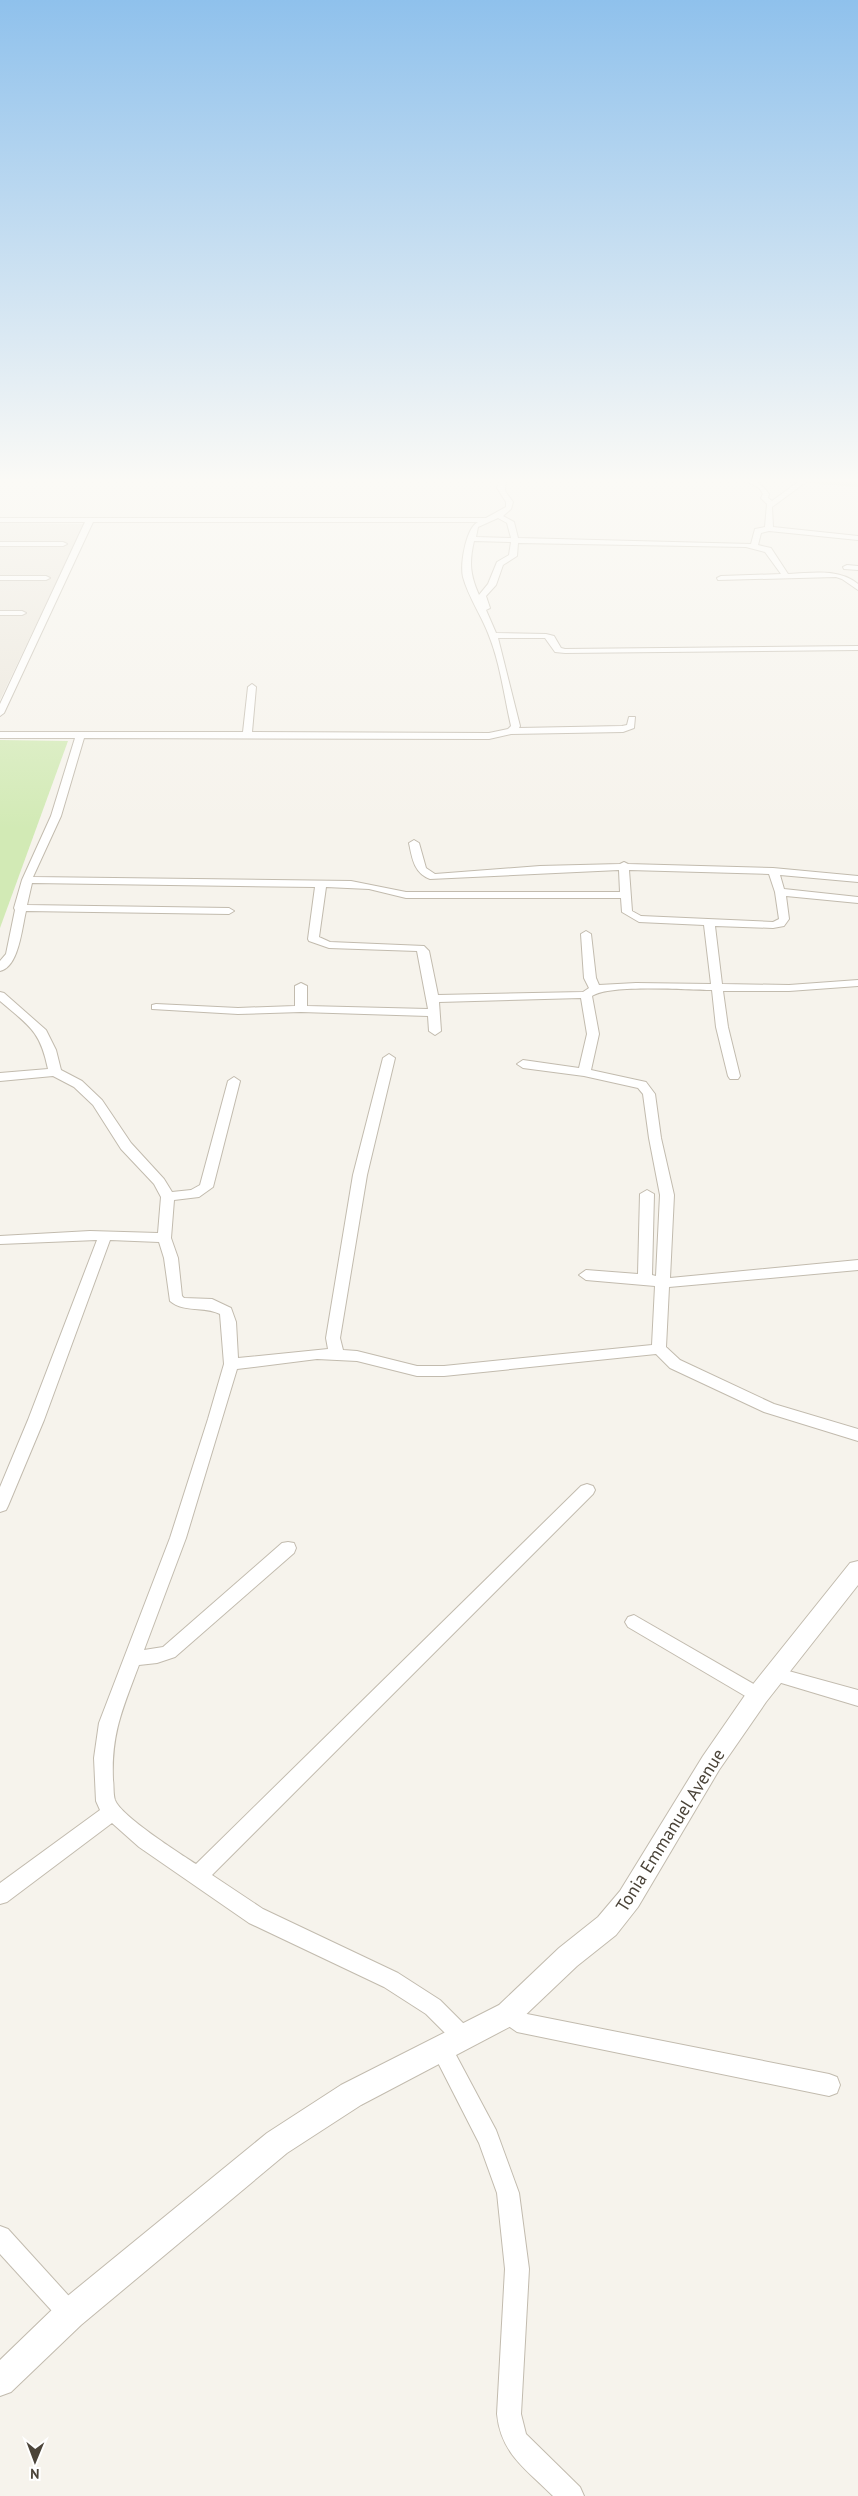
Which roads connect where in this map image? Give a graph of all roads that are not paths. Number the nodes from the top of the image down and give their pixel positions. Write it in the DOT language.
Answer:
graph roads {
  1 [pos="55,595"];
  2 [pos="475,595"];
  3 [pos="482,595"];
  4 [pos="0,613"];
  5 [pos="22,613"];
  6 [pos="485,616"];
  7 [pos="493,635"];
  8 [pos="858,648"];
  9 [pos="252,687"];
  10 [pos="0,713"];
  11 [pos="632,719"];
  12 [pos="511,731"];
  13 [pos="0,735"];
  14 [pos="247,735"];
  15 [pos="80,736"];
  16 [pos="414,843"];
  17 [pos="624,865"];
  18 [pos="773,871"];
  19 [pos="858,879"];
  20 [pos="28,880"];
  21 [pos="321,884"];
  22 [pos="780,892"];
  23 [pos="626,895"];
  24 [pos="858,900"];
  25 [pos="19,908"];
  26 [pos="229,911"];
  27 [pos="709,922"];
  28 [pos="586,934"];
  29 [pos="0,968"];
  30 [pos="858,983"];
  31 [pos="301,986"];
  32 [pos="717,987"];
  33 [pos="591,992"];
  34 [pos="0,995"];
  35 [pos="433,999"];
  36 [pos="156,1008"];
  37 [pos="301,1009"];
  38 [pos="433,1013"];
  39 [pos="436,1031"];
  40 [pos="388,1058"];
  41 [pos="523,1064"];
  42 [pos="55,1072"];
  43 [pos="584,1072"];
  44 [pos="734,1076"];
  45 [pos="0,1077"];
  46 [pos="234,1081"];
  47 [pos="647,1194"];
  48 [pos="168,1198"];
  49 [pos="105,1236"];
  50 [pos="164,1238"];
  51 [pos="0,1240"];
  52 [pos="858,1265"];
  53 [pos="586,1275"];
  54 [pos="645,1279"];
  55 [pos="663,1283"];
  56 [pos="659,1348"];
  57 [pos="339,1355"];
  58 [pos="231,1364"];
  59 [pos="858,1435"];
  60 [pos="587,1490"];
  61 [pos="0,1506"];
  62 [pos="288,1548"];
  63 [pos="858,1569"];
  64 [pos="634,1622"];
  65 [pos="134,1658"];
  66 [pos="774,1674"];
  67 [pos="758,1695"];
  68 [pos="858,1698"];
  69 [pos="112,1812"];
  70 [pos="197,1876"];
  71 [pos="0,1895"];
  72 [pos="508,2014"];
  73 [pos="452,2041"];
  74 [pos="829,2085"];
  75 [pos="0,2237"];
  76 [pos="70,2314"];
  77 [pos="0,2381"];
  78 [pos="570,2496"];
  1 -- 10 [label="street"];
  2 -- 6 [label="street"];
  3 -- 6 [label="street"];
  4 -- 5 [label="street"];
  6 -- 7 [label="street"];
  7 -- 8 [label="street"];
  7 -- 12 [label="street"];
  9 -- 14 [label="street"];
  11 -- 12 [label="street"];
  12 -- 14 [label="street"];
  13 -- 15 [label="street"];
  14 -- 15 [label="street"];
  15 -- 20 [label="street"];
  16 -- 17 [label="street"];
  17 -- 18 [label="street"];
  17 -- 23 [label="street"];
  18 -- 19 [label="street"];
  18 -- 22 [label="street"];
  20 -- 21 [label="street"];
  20 -- 25 [label="street"];
  21 -- 23 [label="street"];
  21 -- 35 [label="street"];
  22 -- 24 [label="street"];
  22 -- 27 [label="street"];
  23 -- 27 [label="street"];
  25 -- 26 [label="street"];
  25 -- 29 [label="street"];
  27 -- 32 [label="street"];
  28 -- 33 [label="street"];
  30 -- 32 [label="street"];
  31 -- 37 [label="street"];
  32 -- 33 [label="street"];
  32 -- 44 [label="street"];
  33 -- 35 [label="street"];
  33 -- 43 [label="street"];
  34 -- 42 [label="street"];
  35 -- 38 [label="street"];
  36 -- 37 [label="street"];
  37 -- 38 [label="street"];
  38 -- 39 [label="street"];
  40 -- 57 [label="street"];
  41 -- 43 [label="street"];
  42 -- 45 [label="street"];
  42 -- 48 [label="street"];
  43 -- 55 [label="street"];
  46 -- 48 [label="street"];
  47 -- 54 [label="street"];
  48 -- 50 [label="street"];
  49 -- 50 [label="street"];
  49 -- 51 [label="street"];
  49 -- 61 [label="street"];
  50 -- 58 [label="street"];
  52 -- 55 [label="street"];
  53 -- 54 [label="street"];
  54 -- 55 [label="street"];
  55 -- 56 [label="street"];
  56 -- 57 [label="street"];
  56 -- 59 [label="street"];
  57 -- 58 [label="street"];
  58 -- 65 [label="street"];
  60 -- 70 [label="street"];
  62 -- 65 [label="street"];
  63 -- 66 [label="street, Tonia Emmanuel Avenue"];
  64 -- 67 [label="street"];
  65 -- 69 [label="street"];
  66 -- 67 [label="street, Tonia Emmanuel Avenue"];
  66 -- 68 [label="street"];
  67 -- 72 [label="street, Tonia Emmanuel Avenue"];
  69 -- 70 [label="street"];
  69 -- 71 [label="street"];
  70 -- 73 [label="street"];
  72 -- 73 [label="street, Tonia Emmanuel Avenue"];
  72 -- 74 [label="street"];
  73 -- 76 [label="street, Tonia Emmanuel Avenue"];
  73 -- 78 [label="street"];
  75 -- 76 [label="street"];
  76 -- 77 [label="street, Tonia Emmanuel Avenue"];
}
